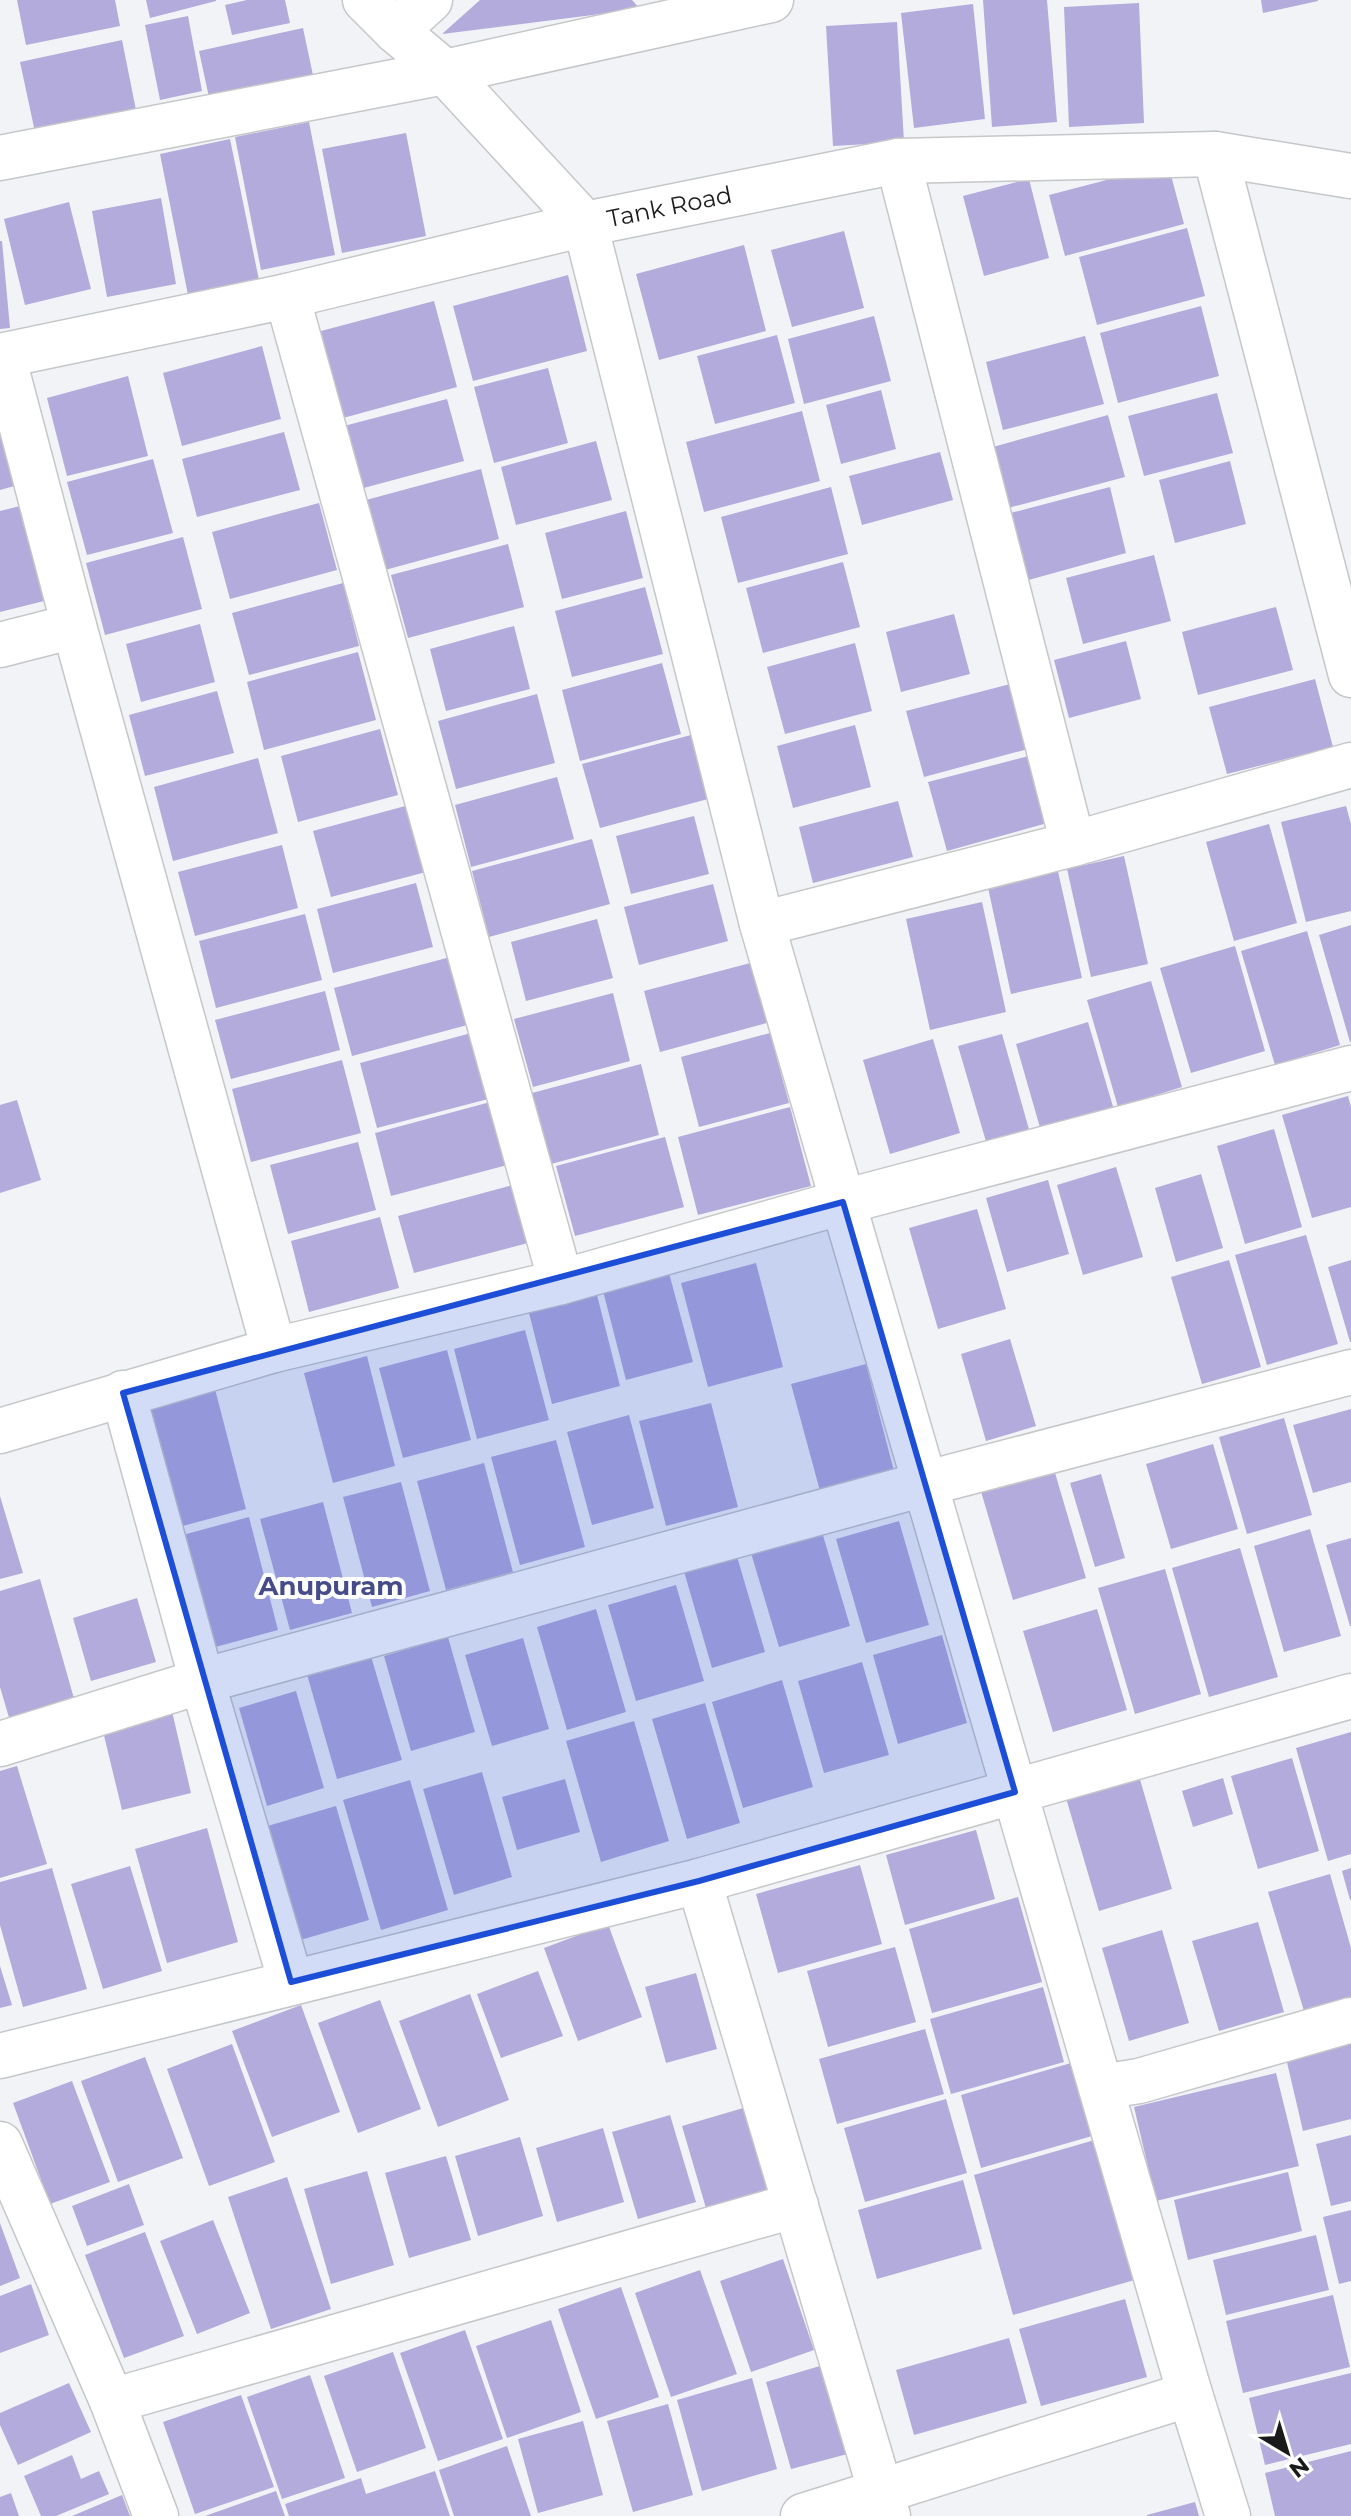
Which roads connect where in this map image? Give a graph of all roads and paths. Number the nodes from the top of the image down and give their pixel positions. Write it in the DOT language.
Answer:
graph roads {
  1 [pos="365,0"];
  2 [pos="430,0"];
  3 [pos="771,0"];
  4 [pos="396,31"];
  5 [pos="445,72"];
  6 [pos="2,145"];
  7 [pos="1215,154"];
  8 [pos="898,161"];
  9 [pos="1351,176"];
  10 [pos="585,224"];
  11 [pos="287,296"];
  12 [pos="1,356"];
  13 [pos="74,626"];
  14 [pos="0,645"];
  15 [pos="1351,675"];
  16 [pos="1351,765"];
  17 [pos="1073,844"];
  18 [pos="762,924"];
  19 [pos="1351,1068"];
  20 [pos="843,1202"];
  21 [pos="561,1282"];
  22 [pos="274,1350"];
  23 [pos="1351,1372"];
  24 [pos="123,1393"];
  25 [pos="0,1431"];
  26 [pos="924,1484"];
  27 [pos="202,1681"];
  28 [pos="1351,1696"];
  29 [pos="0,1744"];
  30 [pos="1015,1792"];
  31 [pos="699,1881"];
  32 [pos="291,1982"];
  33 [pos="1351,2020"];
  34 [pos="0,2056"];
  35 [pos="1101,2087"];
  36 [pos="0,2144"];
  37 [pos="796,2205"];
  38 [pos="1190,2394"];
  39 [pos="112,2401"];
  40 [pos="885,2504"];
  41 [pos="156,2516"];
  42 [pos="803,2516"];
  43 [pos="1228,2516"];
  1 -- 4 [label="street"];
  2 -- 4 [label="street"];
  3 -- 5 [label="street"];
  4 -- 5 [label="street"];
  5 -- 6 [label="street"];
  5 -- 10 [label="street"];
  7 -- 8 [label="street, Tank Road"];
  7 -- 9 [label="street, Tank Road"];
  7 -- 15 [label="street"];
  8 -- 10 [label="street, Tank Road"];
  8 -- 17 [label="street"];
  10 -- 11 [label="street, Tank Road"];
  10 -- 18 [label="street"];
  11 -- 12 [label="street, Tank Road"];
  11 -- 21 [label="street"];
  12 -- 13 [label="street"];
  13 -- 14 [label="street"];
  13 -- 22 [label="street"];
  16 -- 17 [label="street"];
  17 -- 18 [label="street"];
  18 -- 20 [label="street"];
  19 -- 20 [label="street"];
  20 -- 21 [label="street"];
  20 -- 26 [label="street"];
  21 -- 22 [label="street"];
  22 -- 24 [label="street"];
  23 -- 26 [label="street"];
  24 -- 25 [label="street"];
  24 -- 27 [label="street"];
  26 -- 27 [label="street"];
  26 -- 30 [label="street"];
  27 -- 29 [label="street"];
  27 -- 32 [label="street"];
  28 -- 30 [label="street"];
  30 -- 31 [label="street"];
  30 -- 35 [label="street"];
  31 -- 32 [label="street"];
  31 -- 37 [label="street"];
  32 -- 34 [label="street"];
  33 -- 35 [label="street"];
  35 -- 38 [label="street"];
  36 -- 39 [label="street"];
  37 -- 39 [label="street"];
  37 -- 40 [label="street"];
  38 -- 40 [label="street"];
  38 -- 43 [label="street"];
  39 -- 41 [label="street"];
  40 -- 42 [label="street"];
}
